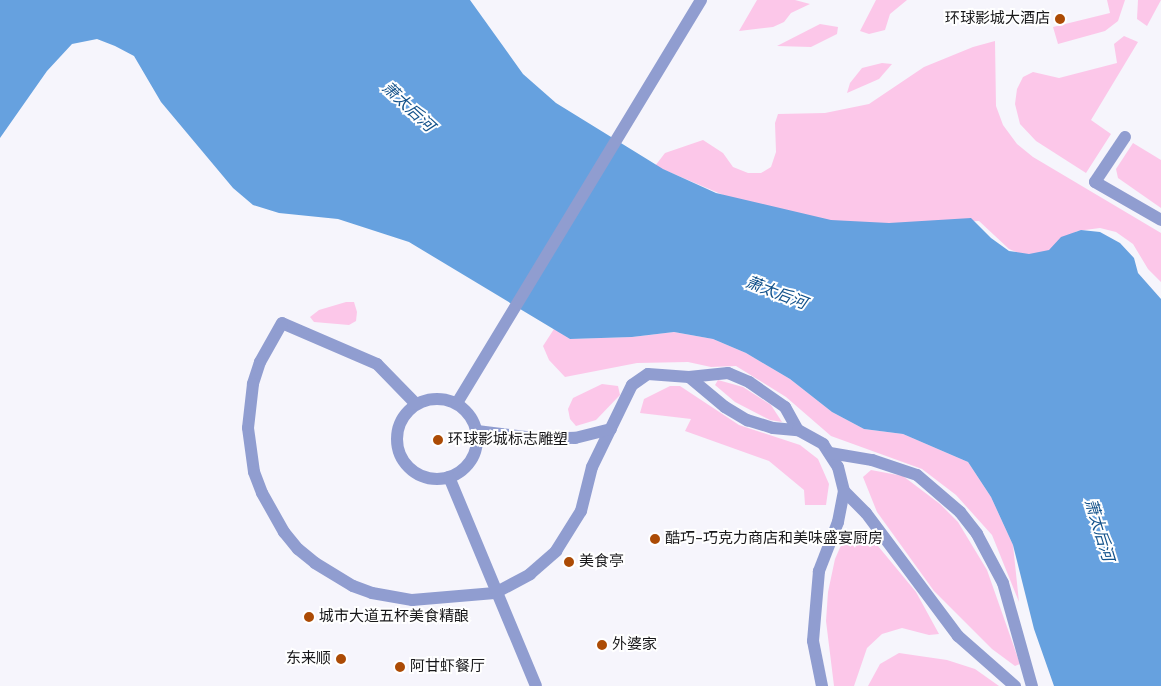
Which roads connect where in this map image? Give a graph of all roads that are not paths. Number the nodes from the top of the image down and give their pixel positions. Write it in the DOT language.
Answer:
graph roads {
  1 [pos="701,0"];
  2 [pos="1125,137"];
  3 [pos="1161,220"];
  4 [pos="689,377"];
  5 [pos="457,403"];
  6 [pos="416,404"];
  7 [pos="611,429"];
  8 [pos="798,430"];
  9 [pos="477,431"];
  10 [pos="830,454"];
  11 [pos="449,477"];
  12 [pos="844,490"];
  13 [pos="495,593"];
  14 [pos="536,686"];
  15 [pos="822,686"];
  16 [pos="1015,686"];
  17 [pos="1032,686"];
  1 -- 5 [label="street"];
  2 -- 3 [label="street"];
  4 -- 7 [label="street"];
  4 -- 8 [label="street"];
  4 -- 8 [label="street"];
  5 -- 6 [label="street"];
  5 -- 9 [label="street"];
  6 -- 11 [label="street"];
  6 -- 13 [label="street"];
  7 -- 9 [label="street"];
  7 -- 13 [label="street"];
  8 -- 10 [label="street"];
  9 -- 11 [label="street"];
  10 -- 12 [label="street"];
  10 -- 17 [label="street"];
  11 -- 13 [label="street"];
  12 -- 15 [label="street"];
  12 -- 16 [label="street"];
  13 -- 14 [label="street"];
}
